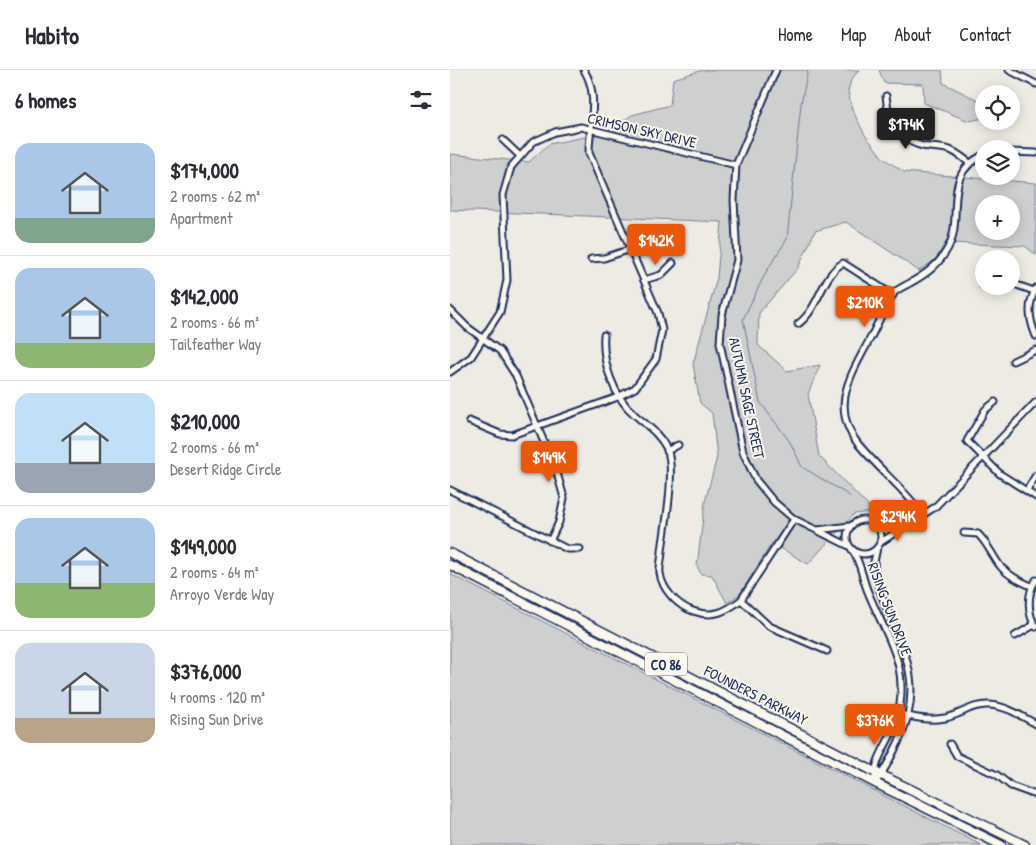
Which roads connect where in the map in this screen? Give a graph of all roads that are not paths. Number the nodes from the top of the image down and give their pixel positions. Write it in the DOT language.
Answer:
graph roads {
  1 [pos="584,70"];
  2 [pos="776,70"];
  3 [pos="1009,70"];
  4 [pos="1036,84"];
  5 [pos="886,96"];
  6 [pos="589,129"];
  7 [pos="503,140"];
  8 [pos="1020,152"];
  9 [pos="1036,153"];
  10 [pos="520,156"];
  11 [pos="975,160"];
  12 [pos="970,163"];
  13 [pos="736,165"];
  14 [pos="631,249"];
  15 [pos="591,259"];
  16 [pos="674,264"];
  17 [pos="644,280"];
  18 [pos="1020,286"];
  19 [pos="1035,289"];
  20 [pos="893,295"];
  21 [pos="450,312"];
  22 [pos="798,324"];
  23 [pos="604,335"];
  24 [pos="1036,336"];
  25 [pos="484,339"];
  26 [pos="1036,350"];
  27 [pos="1013,361"];
  28 [pos="450,372"];
  29 [pos="618,397"];
  30 [pos="995,402"];
  31 [pos="1036,402"];
  32 [pos="469,421"];
  33 [pos="536,426"];
  34 [pos="678,445"];
  35 [pos="667,450"];
  36 [pos="983,457"];
  37 [pos="1036,475"];
  38 [pos="450,490"];
  39 [pos="1027,490"];
  40 [pos="1036,497"];
  41 [pos="923,516"];
  42 [pos="794,518"];
  43 [pos="876,523"];
  44 [pos="850,526"];
  45 [pos="905,526"];
  46 [pos="816,530"];
  47 [pos="964,533"];
  48 [pos="550,541"];
  49 [pos="881,542"];
  50 [pos="851,548"];
  51 [pos="877,548"];
  52 [pos="580,549"];
  53 [pos="450,553"];
  54 [pos="450,564"];
  55 [pos="1036,580"];
  56 [pos="1032,586"];
  57 [pos="741,600"];
  58 [pos="1035,626"];
  59 [pos="1015,636"];
  60 [pos="827,651"];
  61 [pos="898,713"];
  62 [pos="908,716"];
  63 [pos="1036,724"];
  64 [pos="950,744"];
  65 [pos="873,771"];
  66 [pos="882,775"];
  67 [pos="875,783"];
  68 [pos="1036,795"];
  69 [pos="1001,845"];
  70 [pos="1025,845"];
  1 -- 6 [label="street"];
  2 -- 13 [label="street, AUTUMN SAGE STREET"];
  3 -- 4 [label="street"];
  5 -- 12 [label="street"];
  6 -- 10 [label="street, CRIMSON SKY DRIVE"];
  6 -- 13 [label="street, CRIMSON SKY DRIVE"];
  6 -- 14 [label="street"];
  7 -- 10 [label="street"];
  8 -- 9 [label="street"];
  10 -- 25 [label="street, CRIMSON SKY DRIVE"];
  11 -- 12 [label="street"];
  12 -- 20 [label="street"];
  13 -- 42 [label="street, AUTUMN SAGE STREET"];
  14 -- 15 [label="street"];
  14 -- 17 [label="street"];
  16 -- 17 [label="street"];
  17 -- 29 [label="street"];
  18 -- 19 [label="street"];
  19 -- 24 [label="street"];
  20 -- 22 [label="street"];
  20 -- 41 [label="street"];
  21 -- 25 [label="street"];
  23 -- 29 [label="street"];
  25 -- 28 [label="street, CRIMSON SKY DRIVE"];
  25 -- 33 [label="street"];
  26 -- 27 [label="street"];
  29 -- 33 [label="street"];
  29 -- 35 [label="street"];
  30 -- 36 [label="street"];
  31 -- 36 [label="street"];
  32 -- 33 [label="street"];
  33 -- 48 [label="street"];
  34 -- 35 [label="street"];
  35 -- 57 [label="street"];
  36 -- 39 [label="street"];
  36 -- 41 [label="street"];
  37 -- 39 [label="street"];
  38 -- 48 [label="street"];
  39 -- 40 [label="street"];
  41 -- 45 [label="street"];
  42 -- 46 [label="street, AUTUMN SAGE STREET"];
  42 -- 57 [label="street"];
  43 -- 44 [label="street"];
  43 -- 45 [label="street"];
  43 -- 49 [label="street"];
  44 -- 46 [label="street"];
  44 -- 50 [label="street"];
  45 -- 49 [label="street"];
  46 -- 50 [label="street, AUTUMN SAGE STREET"];
  47 -- 56 [label="street"];
  48 -- 52 [label="street"];
  49 -- 51 [label="street"];
  50 -- 51 [label="street"];
  50 -- 61 [label="street, RISING SUN DRIVE"];
  51 -- 62 [label="street, RISING SUN DRIVE"];
  53 -- 65 [label="highway, FOUNDERS PARKWAY / CO 86"];
  54 -- 67 [label="highway, FOUNDERS PARKWAY / CO 86"];
  55 -- 56 [label="street"];
  56 -- 58 [label="street"];
  57 -- 60 [label="street"];
  58 -- 59 [label="street"];
  61 -- 62 [label="street"];
  61 -- 65 [label="street, RISING SUN DRIVE"];
  62 -- 63 [label="street"];
  62 -- 66 [label="street, RISING SUN DRIVE"];
  64 -- 68 [label="street"];
  65 -- 66 [label="highway, FOUNDERS PARKWAY / CO 86"];
  65 -- 67 [label="street"];
  66 -- 67 [label="street, RISING SUN DRIVE"];
  66 -- 70 [label="highway, FOUNDERS PARKWAY / CO 86"];
  67 -- 69 [label="highway, FOUNDERS PARKWAY / CO 86"];
}
